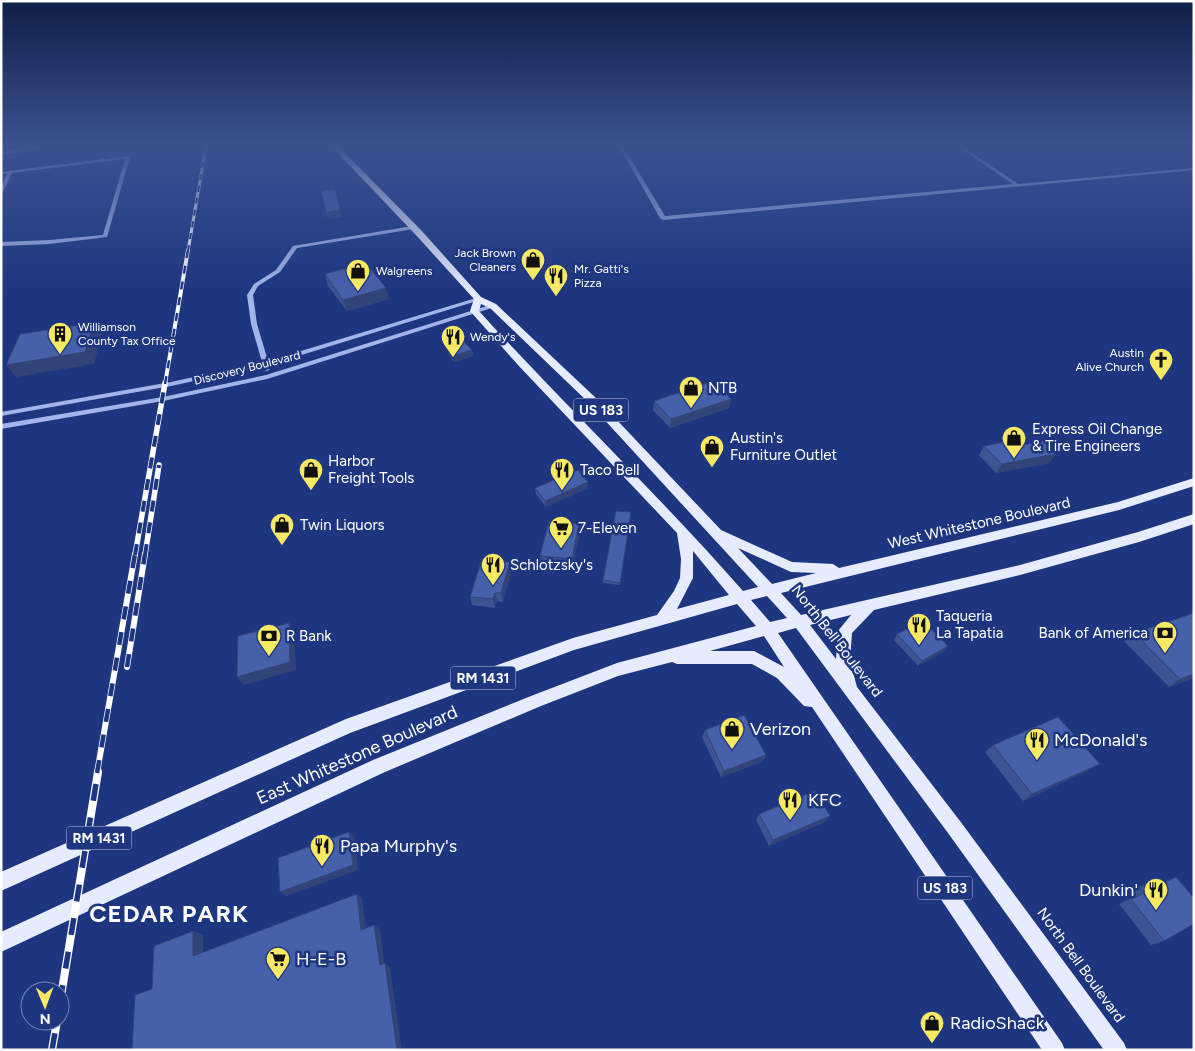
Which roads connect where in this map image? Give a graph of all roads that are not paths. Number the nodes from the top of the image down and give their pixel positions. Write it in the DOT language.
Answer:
graph roads {
  1 [pos="117,195"];
  2 [pos="381,195"];
  3 [pos="650,195"];
  4 [pos="910,195"];
  5 [pos="412,228"];
  6 [pos="1,244"];
  7 [pos="478,299"];
  8 [pos="493,306"];
  9 [pos="474,311"];
  10 [pos="267,363"];
  11 [pos="267,377"];
  12 [pos="1,414"];
  13 [pos="1,427"];
  14 [pos="1194,482"];
  15 [pos="1194,519"];
  16 [pos="683,531"];
  17 [pos="716,532"];
  18 [pos="848,570"];
  19 [pos="770,590"];
  20 [pos="741,597"];
  21 [pos="870,606"];
  22 [pos="662,618"];
  23 [pos="799,622"];
  24 [pos="767,629"];
  25 [pos="660,657"];
  26 [pos="853,695"];
  27 [pos="834,727"];
  28 [pos="1,882"];
  29 [pos="1,942"];
  30 [pos="1055,1050"];
  31 [pos="1117,1050"];
  1 -- 6 [label="street"];
  2 -- 5 [label="main road, North Bell Boulevard / US 183"];
  3 -- 4 [label="street"];
  5 -- 7 [label="main road, North Bell Boulevard / US 183"];
  5 -- 10 [label="street"];
  7 -- 8 [label="main road, North Bell Boulevard / US 183"];
  7 -- 9 [label="main road"];
  7 -- 10 [label="street, Discovery Boulevard"];
  8 -- 9 [label="street, Discovery Boulevard"];
  8 -- 17 [label="main road, North Bell Boulevard / US 183"];
  9 -- 11 [label="street, Discovery Boulevard"];
  9 -- 16 [label="main road, US 183"];
  10 -- 11 [label="street"];
  10 -- 12 [label="street, Discovery Boulevard"];
  11 -- 13 [label="street, Discovery Boulevard"];
  14 -- 18 [label="main road, West Whitestone Boulevard / RM 1431"];
  15 -- 21 [label="main road, RM 1431"];
  16 -- 20 [label="main road, US 183"];
  16 -- 22 [label="main road"];
  17 -- 18 [label="main road"];
  17 -- 19 [label="main road, North Bell Boulevard / US 183"];
  18 -- 19 [label="main road, West Whitestone Boulevard / RM 1431"];
  19 -- 20 [label="main road, East Whitestone Boulevard / RM 1431"];
  19 -- 23 [label="main road, North Bell Boulevard / US 183"];
  20 -- 22 [label="main road, East Whitestone Boulevard / RM 1431"];
  20 -- 24 [label="main road, US 183"];
  21 -- 23 [label="main road, RM 1431"];
  21 -- 26 [label="main road"];
  22 -- 28 [label="main road, East Whitestone Boulevard / RM 1431"];
  23 -- 24 [label="main road, East Whitestone Boulevard / RM 1431"];
  23 -- 26 [label="main road, North Bell Boulevard / US 183"];
  24 -- 25 [label="main road, East Whitestone Boulevard / RM 1431"];
  24 -- 27 [label="main road, US 183"];
  25 -- 27 [label="main road"];
  25 -- 29 [label="main road, East Whitestone Boulevard / RM 1431"];
  26 -- 31 [label="main road, North Bell Boulevard / US 183"];
  27 -- 30 [label="main road, US 183"];
}
